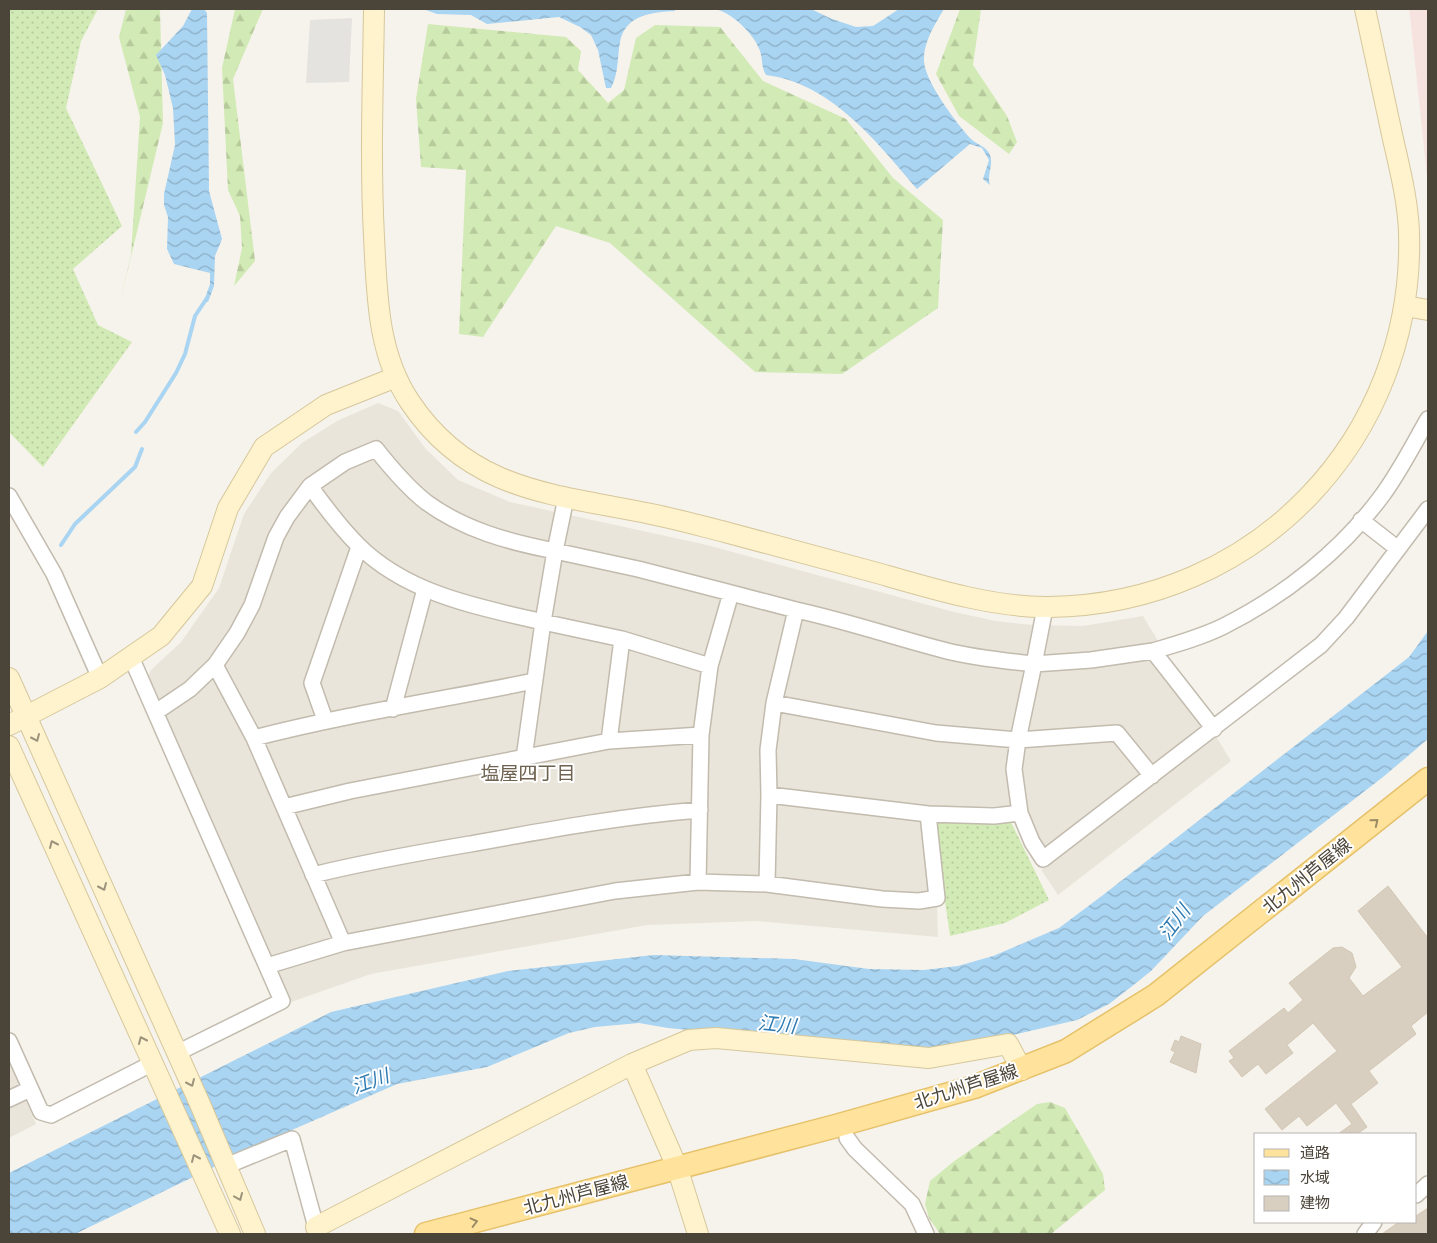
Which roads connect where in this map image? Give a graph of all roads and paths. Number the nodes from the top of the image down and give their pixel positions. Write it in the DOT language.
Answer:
graph roads {
  1 [pos="1365,9"];
  2 [pos="374,10"];
  3 [pos="1405,306"];
  4 [pos="1428,310"];
  5 [pos="396,377"];
  6 [pos="1428,419"];
  7 [pos="310,486"];
  8 [pos="9,496"];
  9 [pos="566,498"];
  10 [pos="1428,509"];
  11 [pos="1361,520"];
  12 [pos="359,547"];
  13 [pos="1398,549"];
  14 [pos="555,551"];
  15 [pos="426,589"];
  16 [pos="731,593"];
  17 [pos="1044,608"];
  18 [pos="796,610"];
  19 [pos="543,622"];
  20 [pos="622,639"];
  21 [pos="1153,651"];
  22 [pos="132,656"];
  23 [pos="1034,664"];
  24 [pos="216,665"];
  25 [pos="710,666"];
  26 [pos="9,678"];
  27 [pos="100,678"];
  28 [pos="534,681"];
  29 [pos="774,703"];
  30 [pos="393,709"];
  31 [pos="156,712"];
  32 [pos="27,717"];
  33 [pos="325,720"];
  34 [pos="9,725"];
  35 [pos="1214,729"];
  36 [pos="701,735"];
  37 [pos="254,738"];
  38 [pos="1018,740"];
  39 [pos="609,741"];
  40 [pos="9,746"];
  41 [pos="524,758"];
  42 [pos="1152,776"];
  43 [pos="1428,779"];
  44 [pos="768,795"];
  45 [pos="1428,799"];
  46 [pos="284,807"];
  47 [pos="700,810"];
  48 [pos="1020,813"];
  49 [pos="928,814"];
  50 [pos="313,875"];
  51 [pos="698,882"];
  52 [pos="767,884"];
  53 [pos="343,943"];
  54 [pos="267,966"];
  55 [pos="9,1041"];
  56 [pos="177,1053"];
  57 [pos="153,1063"];
  58 [pos="632,1064"];
  59 [pos="1022,1070"];
  60 [pos="30,1089"];
  61 [pos="9,1099"];
  62 [pos="200,1104"];
  63 [pos="176,1116"];
  64 [pos="847,1138"];
  65 [pos="226,1166"];
  66 [pos="679,1174"];
  67 [pos="1428,1184"];
  68 [pos="1417,1194"];
  69 [pos="1373,1223"];
  70 [pos="316,1227"];
  71 [pos="230,1234"];
  72 [pos="255,1234"];
  73 [pos="426,1234"];
  74 [pos="488,1234"];
  75 [pos="698,1234"];
  76 [pos="926,1234"];
  77 [pos="1365,1234"];
  1 -- 3 [label="street"];
  2 -- 5 [label="street"];
  3 -- 4 [label="street"];
  3 -- 17 [label="street"];
  5 -- 9 [label="street"];
  5 -- 22 [label="street"];
  6 -- 11 [label="street"];
  7 -- 12 [label="street"];
  7 -- 14 [label="street"];
  7 -- 24 [label="street"];
  8 -- 27 [label="street"];
  9 -- 14 [label="street"];
  9 -- 17 [label="street"];
  10 -- 13 [label="street"];
  11 -- 13 [label="street"];
  11 -- 21 [label="street"];
  12 -- 15 [label="street"];
  12 -- 33 [label="street"];
  13 -- 35 [label="street"];
  14 -- 16 [label="street"];
  14 -- 19 [label="street"];
  15 -- 19 [label="street"];
  15 -- 30 [label="street"];
  16 -- 18 [label="street"];
  16 -- 25 [label="street"];
  17 -- 23 [label="street"];
  18 -- 23 [label="street"];
  18 -- 29 [label="street"];
  19 -- 20 [label="street"];
  19 -- 28 [label="street"];
  20 -- 25 [label="street"];
  20 -- 39 [label="street"];
  21 -- 23 [label="street"];
  21 -- 35 [label="street"];
  22 -- 27 [label="street"];
  22 -- 31 [label="street"];
  23 -- 38 [label="street"];
  24 -- 31 [label="street"];
  24 -- 37 [label="street"];
  25 -- 36 [label="street"];
  26 -- 32 [label="street"];
  27 -- 32 [label="street"];
  28 -- 30 [label="street"];
  28 -- 41 [label="street"];
  29 -- 38 [label="street"];
  29 -- 44 [label="street"];
  30 -- 33 [label="street"];
  31 -- 54 [label="street"];
  32 -- 34 [label="street"];
  32 -- 56 [label="street, one-way"];
  33 -- 37 [label="street"];
  35 -- 42 [label="street"];
  36 -- 39 [label="street"];
  36 -- 47 [label="street"];
  37 -- 46 [label="street"];
  38 -- 42 [label="street"];
  38 -- 48 [label="street"];
  39 -- 41 [label="street"];
  57 -- 40 [label="street, one-way"];
  41 -- 46 [label="street"];
  42 -- 48 [label="street"];
  59 -- 43 [label="main road, 北九州芦屋線, one-way"];
  44 -- 49 [label="street"];
  44 -- 52 [label="street"];
  45 -- 64 [label="main road, 北九州芦屋線"];
  46 -- 50 [label="street"];
  47 -- 50 [label="street"];
  47 -- 51 [label="street"];
  48 -- 49 [label="street"];
  49 -- 52 [label="street"];
  50 -- 53 [label="street"];
  51 -- 52 [label="street"];
  51 -- 53 [label="street"];
  53 -- 54 [label="street"];
  54 -- 56 [label="street"];
  55 -- 60 [label="street"];
  56 -- 62 [label="street, one-way"];
  57 -- 60 [label="street"];
  57 -- 63 [label="street"];
  58 -- 59 [label="street"];
  58 -- 66 [label="street"];
  58 -- 70 [label="street"];
  59 -- 66 [label="main road, 北九州芦屋線"];
  60 -- 61 [label="street"];
  62 -- 63 [label="street"];
  62 -- 65 [label="street"];
  71 -- 63 [label="street, one-way"];
  64 -- 66 [label="main road, 北九州芦屋線"];
  64 -- 76 [label="street"];
  65 -- 70 [label="street"];
  65 -- 72 [label="street, one-way"];
  73 -- 66 [label="main road, 北九州芦屋線, one-way"];
  66 -- 74 [label="main road, 北九州芦屋線"];
  66 -- 75 [label="street"];
  67 -- 68 [label="street"];
  69 -- 77 [label="street"];
}
